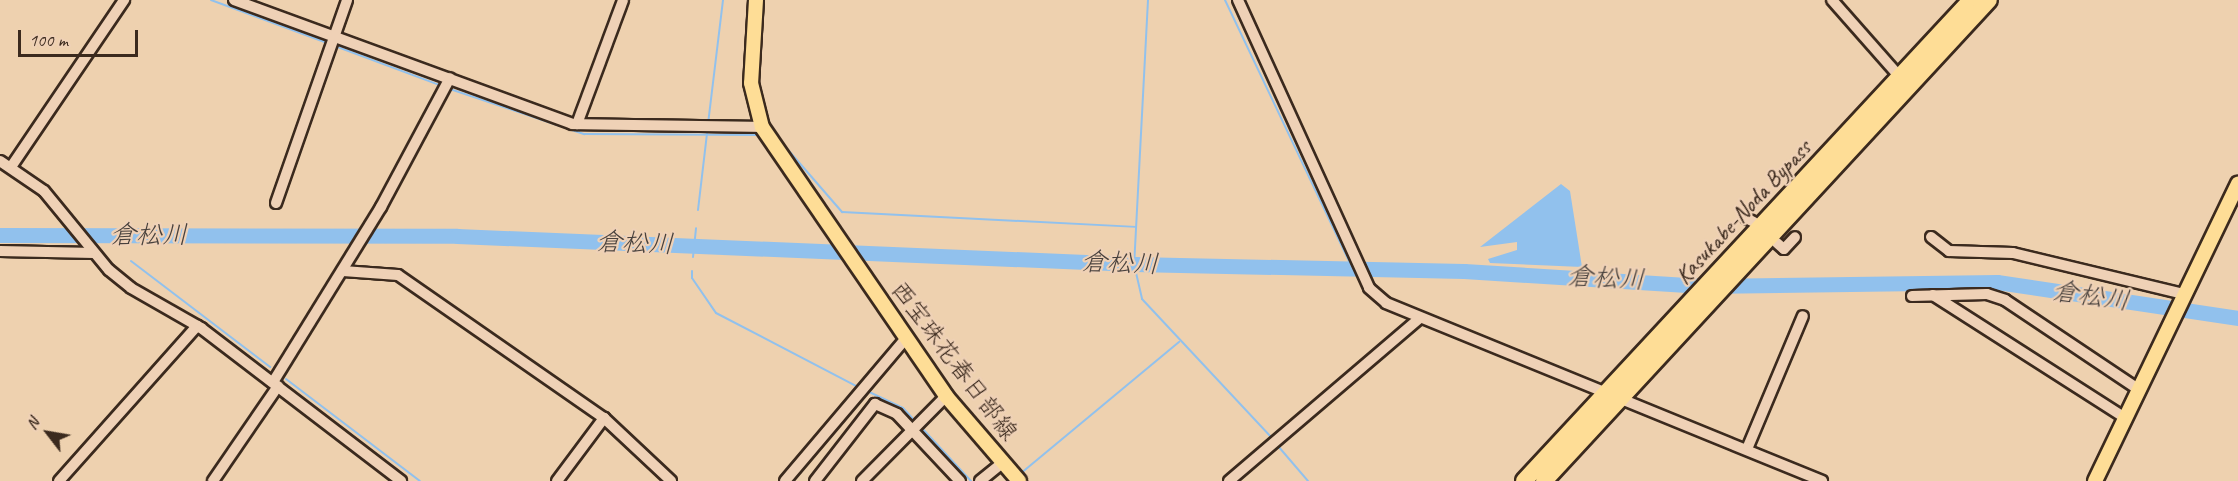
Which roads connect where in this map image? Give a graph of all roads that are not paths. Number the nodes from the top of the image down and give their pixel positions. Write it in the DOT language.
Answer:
graph roads {
  1 [pos="124,0"];
  2 [pos="234,0"];
  3 [pos="347,0"];
  4 [pos="623,0"];
  5 [pos="756,0"];
  6 [pos="1238,0"];
  7 [pos="1832,0"];
  8 [pos="1971,0"];
  9 [pos="1989,0"];
  10 [pos="333,38"];
  11 [pos="1899,76"];
  12 [pos="446,84"];
  13 [pos="577,124"];
  14 [pos="762,127"];
  15 [pos="0,161"];
  16 [pos="11,167"];
  17 [pos="2238,184"];
  18 [pos="276,203"];
  19 [pos="1795,237"];
  20 [pos="1931,237"];
  21 [pos="1777,243"];
  22 [pos="0,252"];
  23 [pos="94,253"];
  24 [pos="1737,263"];
  25 [pos="343,271"];
  26 [pos="1933,295"];
  27 [pos="1912,296"];
  28 [pos="2181,299"];
  29 [pos="1803,316"];
  30 [pos="1420,318"];
  31 [pos="197,326"];
  32 [pos="907,337"];
  33 [pos="275,384"];
  34 [pos="2138,389"];
  35 [pos="1614,395"];
  36 [pos="946,396"];
  37 [pos="604,418"];
  38 [pos="2125,418"];
  39 [pos="910,428"];
  40 [pos="1747,449"];
  41 [pos="1002,463"];
  42 [pos="59,481"];
  43 [pos="213,481"];
  44 [pos="401,481"];
  45 [pos="557,481"];
  46 [pos="670,481"];
  47 [pos="785,481"];
  48 [pos="815,481"];
  49 [pos="862,481"];
  50 [pos="960,481"];
  51 [pos="980,481"];
  52 [pos="1019,481"];
  53 [pos="1229,481"];
  54 [pos="1524,481"];
  55 [pos="1544,481"];
  56 [pos="1822,481"];
  57 [pos="2095,481"];
  1 -- 16 [label="street"];
  2 -- 10 [label="street"];
  3 -- 10 [label="street"];
  4 -- 13 [label="street"];
  5 -- 14 [label="main road"];
  6 -- 30 [label="street"];
  7 -- 11 [label="street"];
  8 -- 11 [label="highway, Kasukabe-Noda Bypass"];
  9 -- 24 [label="highway, Kasukabe-Noda Bypass"];
  10 -- 12 [label="street"];
  10 -- 18 [label="street"];
  11 -- 24 [label="highway, Kasukabe-Noda Bypass"];
  12 -- 13 [label="street"];
  12 -- 25 [label="street"];
  13 -- 14 [label="street"];
  14 -- 32 [label="main road, 西宝珠花春日部線"];
  15 -- 16 [label="street"];
  16 -- 23 [label="street"];
  17 -- 28 [label="main road"];
  19 -- 21 [label="street"];
  20 -- 28 [label="street"];
  22 -- 23 [label="street"];
  23 -- 31 [label="street"];
  24 -- 35 [label="highway, Kasukabe-Noda Bypass"];
  25 -- 33 [label="street"];
  25 -- 37 [label="street"];
  26 -- 27 [label="street"];
  26 -- 34 [label="street"];
  26 -- 38 [label="street"];
  28 -- 34 [label="main road"];
  29 -- 40 [label="street"];
  30 -- 35 [label="street"];
  30 -- 53 [label="street"];
  31 -- 33 [label="street"];
  31 -- 42 [label="street"];
  32 -- 36 [label="main road, 西宝珠花春日部線"];
  32 -- 47 [label="street"];
  33 -- 43 [label="street"];
  33 -- 44 [label="street"];
  34 -- 38 [label="main road"];
  35 -- 40 [label="street"];
  35 -- 54 [label="highway, Kasukabe-Noda Bypass"];
  35 -- 55 [label="highway, Kasukabe-Noda Bypass"];
  36 -- 39 [label="street"];
  36 -- 41 [label="main road, 西宝珠花春日部線"];
  37 -- 45 [label="street"];
  37 -- 46 [label="street"];
  38 -- 57 [label="main road"];
  39 -- 48 [label="street"];
  39 -- 49 [label="street"];
  39 -- 50 [label="street"];
  40 -- 56 [label="street"];
  41 -- 51 [label="street"];
  41 -- 52 [label="main road, 西宝珠花春日部線"];
}
